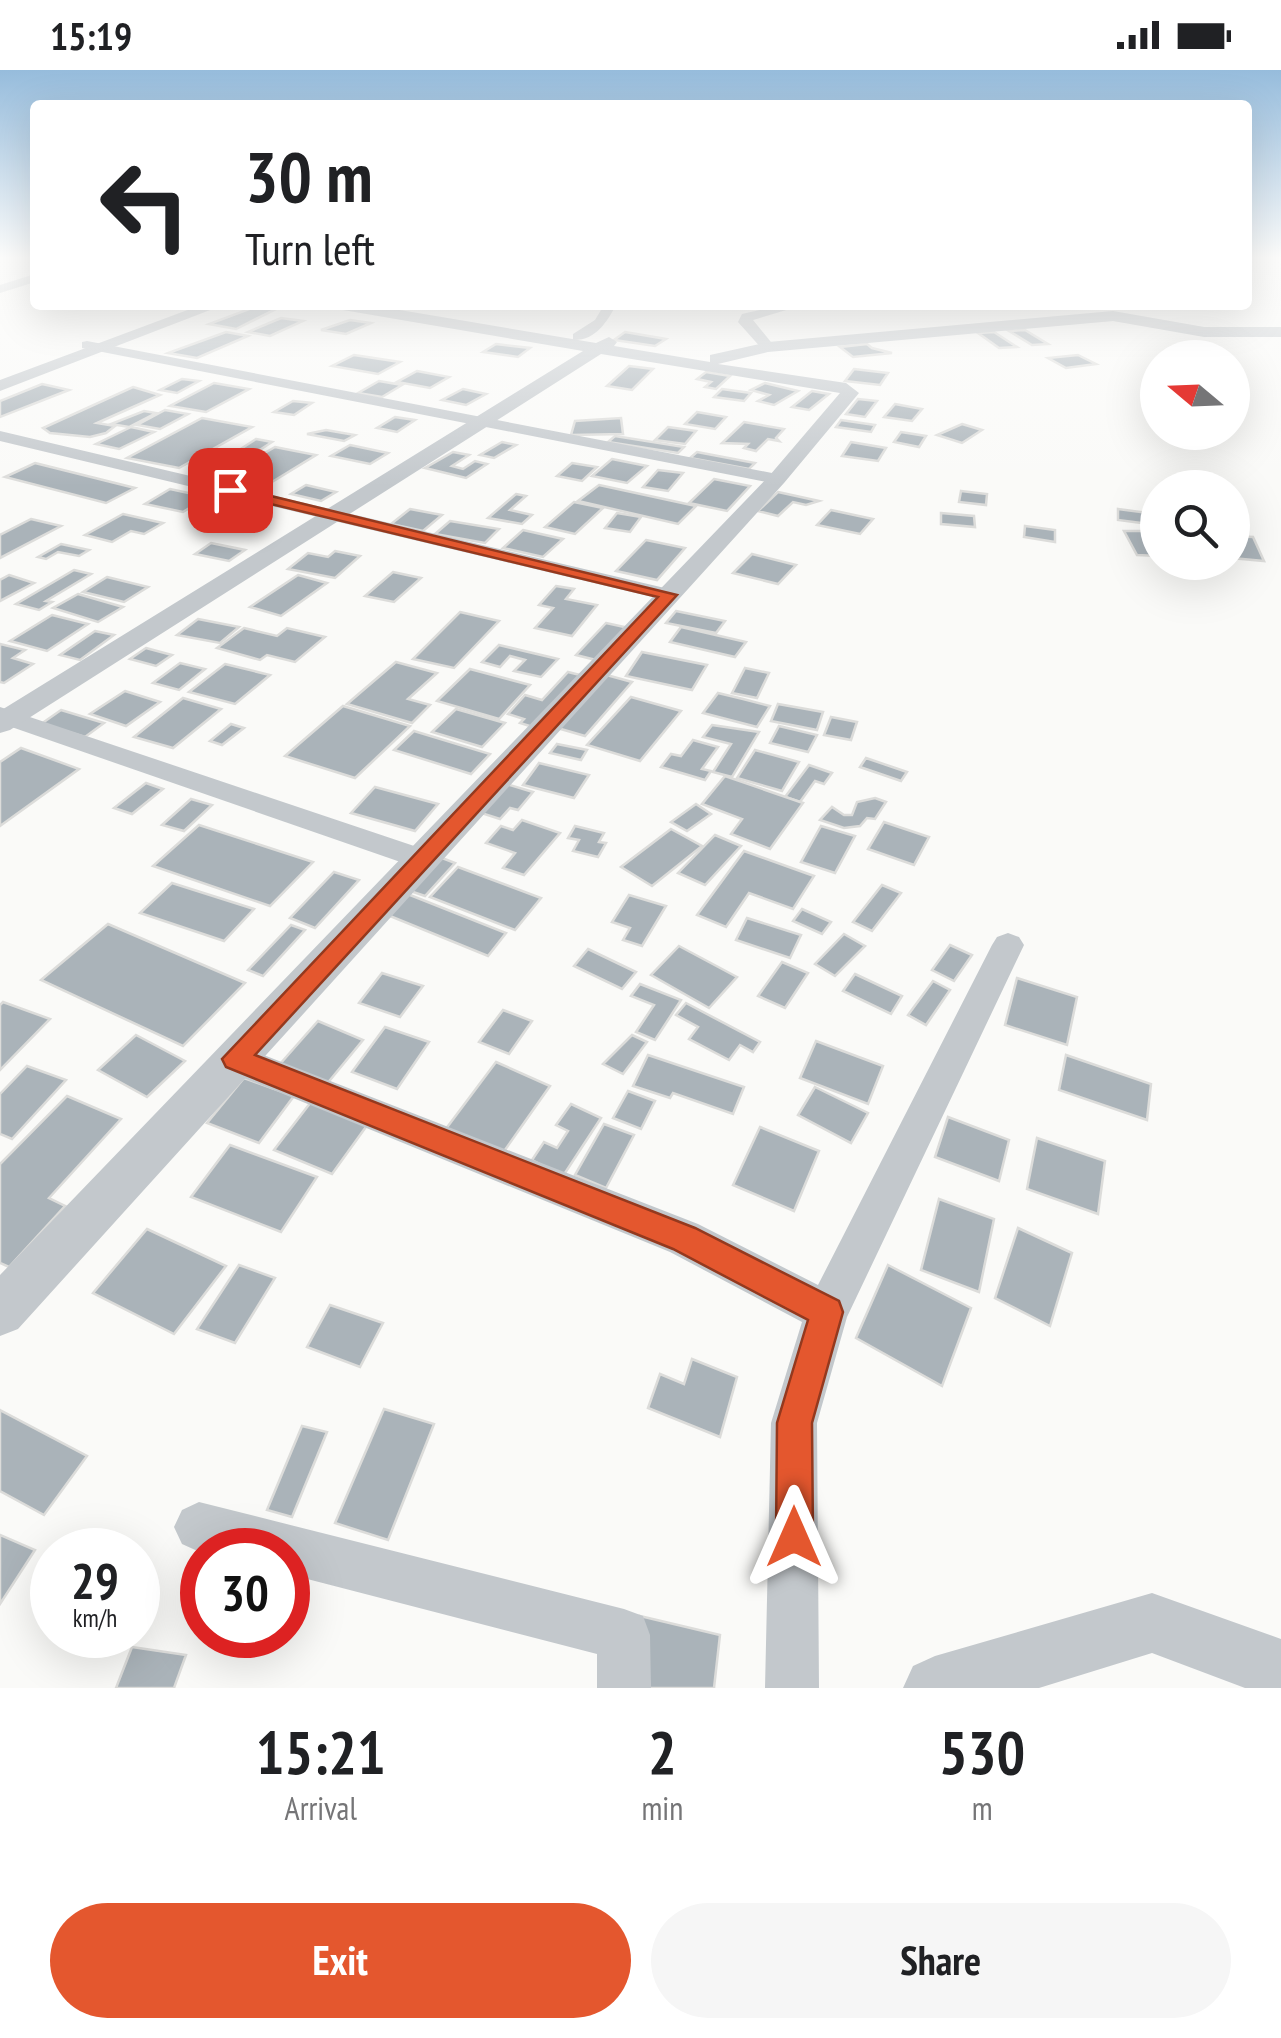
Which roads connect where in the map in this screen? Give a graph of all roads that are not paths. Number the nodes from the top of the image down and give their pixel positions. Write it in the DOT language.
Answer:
graph roads {
  1 [pos="124,335"];
  2 [pos="129,335"];
  3 [pos="544,335"];
  4 [pos="552,335"];
  5 [pos="597,335"];
  6 [pos="753,335"];
  7 [pos="964,335"];
  8 [pos="595,342"];
  9 [pos="93,347"];
  10 [pos="715,360"];
  11 [pos="768,360"];
  12 [pos="0,377"];
  13 [pos="0,386"];
  14 [pos="483,421"];
  15 [pos="0,436"];
  16 [pos="777,480"];
  17 [pos="334,515"];
  18 [pos="669,595"];
  19 [pos="3,719"];
  20 [pos="422,859"];
  21 [pos="1008,945"];
  22 [pos="236,1059"];
  23 [pos="0,1311"];
  24 [pos="827,1312"];
  25 [pos="199,1527"];
  26 [pos="1281,1670"];
  27 [pos="624,1688"];
  28 [pos="792,1688"];
  29 [pos="935,1688"];
  1 -- 9 [label="street"];
  2 -- 9 [label="street"];
  3 -- 8 [label="street"];
  4 -- 8 [label="street"];
  5 -- 8 [label="street"];
  6 -- 11 [label="street"];
  7 -- 11 [label="street"];
  8 -- 10 [label="street"];
  8 -- 11 [label="street"];
  8 -- 14 [label="street"];
  9 -- 12 [label="street"];
  9 -- 13 [label="street"];
  9 -- 14 [label="street"];
  10 -- 11 [label="street"];
  10 -- 11 [label="street"];
  11 -- 16 [label="street"];
  14 -- 16 [label="street"];
  14 -- 17 [label="street"];
  15 -- 17 [label="street"];
  16 -- 18 [label="street"];
  17 -- 18 [label="street"];
  17 -- 19 [label="street"];
  18 -- 20 [label="street"];
  19 -- 20 [label="street"];
  20 -- 22 [label="street"];
  21 -- 24 [label="street"];
  22 -- 23 [label="street"];
  22 -- 24 [label="street"];
  24 -- 28 [label="street"];
  25 -- 27 [label="street"];
  26 -- 29 [label="street"];
}
